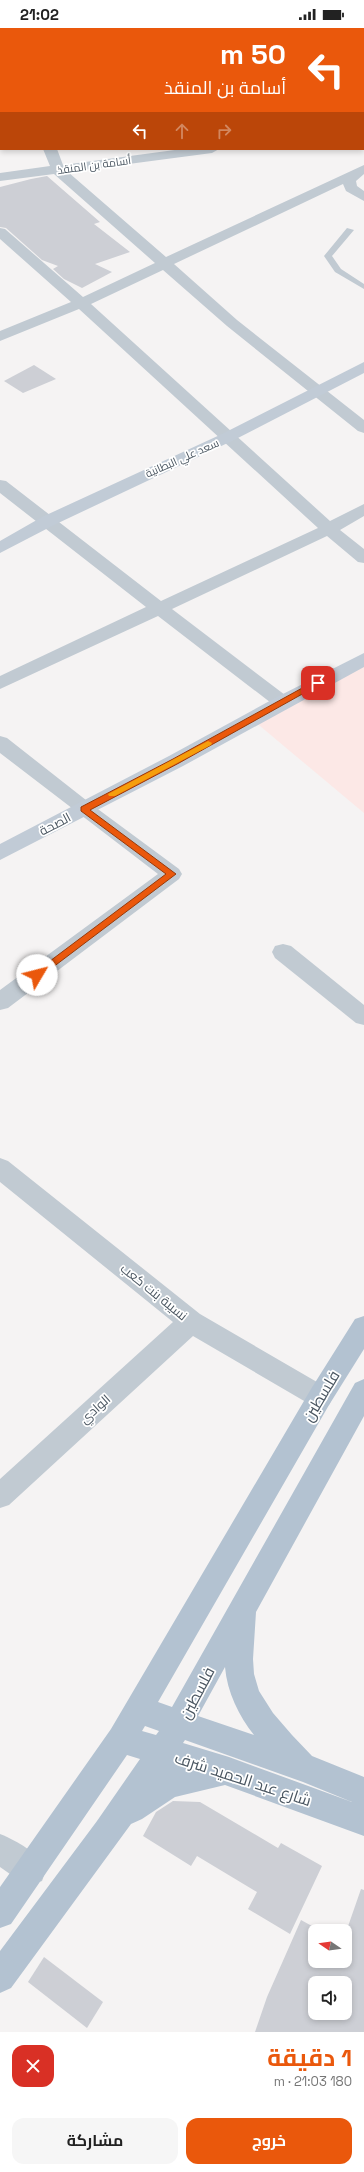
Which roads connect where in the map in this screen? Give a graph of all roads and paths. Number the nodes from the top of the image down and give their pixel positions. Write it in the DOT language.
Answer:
graph roads {
  1 [pos="50,150"];
  2 [pos="205,150"];
  3 [pos="58,170"];
  4 [pos="359,172"];
  5 [pos="0,177"];
  6 [pos="364,197"];
  7 [pos="350,230"];
  8 [pos="0,232"];
  9 [pos="163,263"];
  10 [pos="364,287"];
  11 [pos="81,302"];
  12 [pos="0,336"];
  13 [pos="364,367"];
  14 [pos="318,390"];
  15 [pos="364,428"];
  16 [pos="228,437"];
  17 [pos="0,485"];
  18 [pos="364,510"];
  19 [pos="48,521"];
  20 [pos="329,529"];
  21 [pos="0,548"];
  22 [pos="364,558"];
  23 [pos="159,609"];
  24 [pos="364,659"];
  25 [pos="0,683"];
  26 [pos="282,702"];
  27 [pos="0,743"];
  28 [pos="84,809"];
  29 [pos="0,853"];
  30 [pos="283,952"];
  31 [pos="0,1002"];
  32 [pos="364,1017"];
  33 [pos="0,1168"];
  34 [pos="191,1322"];
  35 [pos="364,1327"];
  36 [pos="364,1391"];
  37 [pos="320,1397"];
  38 [pos="0,1496"];
  39 [pos="243,1607"];
  40 [pos="138,1710"];
  41 [pos="180,1725"];
  42 [pos="121,1739"];
  43 [pos="162,1753"];
  44 [pos="303,1767"];
  45 [pos="229,1772"];
  46 [pos="364,1792"];
  47 [pos="364,1820"];
  48 [pos="108,1832"];
  49 [pos="0,1849"];
  50 [pos="31,1870"];
  51 [pos="0,1913"];
  52 [pos="0,1976"];
  1 -- 3 [label="street"];
  2 -- 3 [label="street, أسامة بن المنقذ"];
  3 -- 5 [label="street, أسامة بن المنقذ"];
  3 -- 9 [label="street"];
  4 -- 6 [label="street"];
  4 -- 9 [label="street"];
  7 -- 10 [label="lane"];
  8 -- 11 [label="street"];
  9 -- 11 [label="street"];
  9 -- 14 [label="street"];
  11 -- 12 [label="street"];
  11 -- 16 [label="street"];
  13 -- 14 [label="main road, سعد علي البطانية"];
  14 -- 15 [label="street"];
  14 -- 16 [label="main road, سعد علي البطانية"];
  16 -- 19 [label="main road, سعد علي البطانية"];
  16 -- 20 [label="street"];
  17 -- 19 [label="street"];
  18 -- 20 [label="street"];
  19 -- 21 [label="main road, سعد علي البطانية"];
  19 -- 23 [label="street"];
  20 -- 22 [label="street"];
  20 -- 23 [label="street"];
  23 -- 25 [label="street"];
  23 -- 26 [label="street"];
  24 -- 26 [label="main road, الصحة"];
  26 -- 28 [label="main road, الصحة"];
  27 -- 28 [label="street"];
  28 -- 29 [label="main road, الصحة"];
  28 -- 31 [label="street"];
  30 -- 32 [label="street"];
  33 -- 34 [label="street, نسيبة بنت كعب"];
  34 -- 37 [label="street, نسيبة بنت كعب"];
  34 -- 38 [label="street, الوادي"];
  35 -- 37 [label="main road, فلسطين"];
  36 -- 39 [label="main road, فلسطين"];
  37 -- 40 [label="main road, فلسطين"];
  39 -- 41 [label="main road, فلسطين"];
  39 -- 44 [label="main road"];
  40 -- 41 [label="main road, شارع عبد الحميد شرف"];
  40 -- 42 [label="main road, فلسطين"];
  41 -- 43 [label="main road, فلسطين"];
  41 -- 44 [label="main road, شارع عبد الحميد شرف"];
  42 -- 43 [label="main road, شارع عبد الحميد شرف"];
  42 -- 50 [label="main road, فلسطين"];
  43 -- 45 [label="main road, شارع عبد الحميد شرف"];
  43 -- 48 [label="main road, فلسطين"];
  44 -- 46 [label="main road, شارع عبد الحميد شرف"];
  45 -- 47 [label="main road, شارع عبد الحميد شرف"];
  45 -- 48 [label="main road"];
  48 -- 52 [label="main road, فلسطين"];
  49 -- 50 [label="street"];
  50 -- 51 [label="main road, فلسطين"];
}
